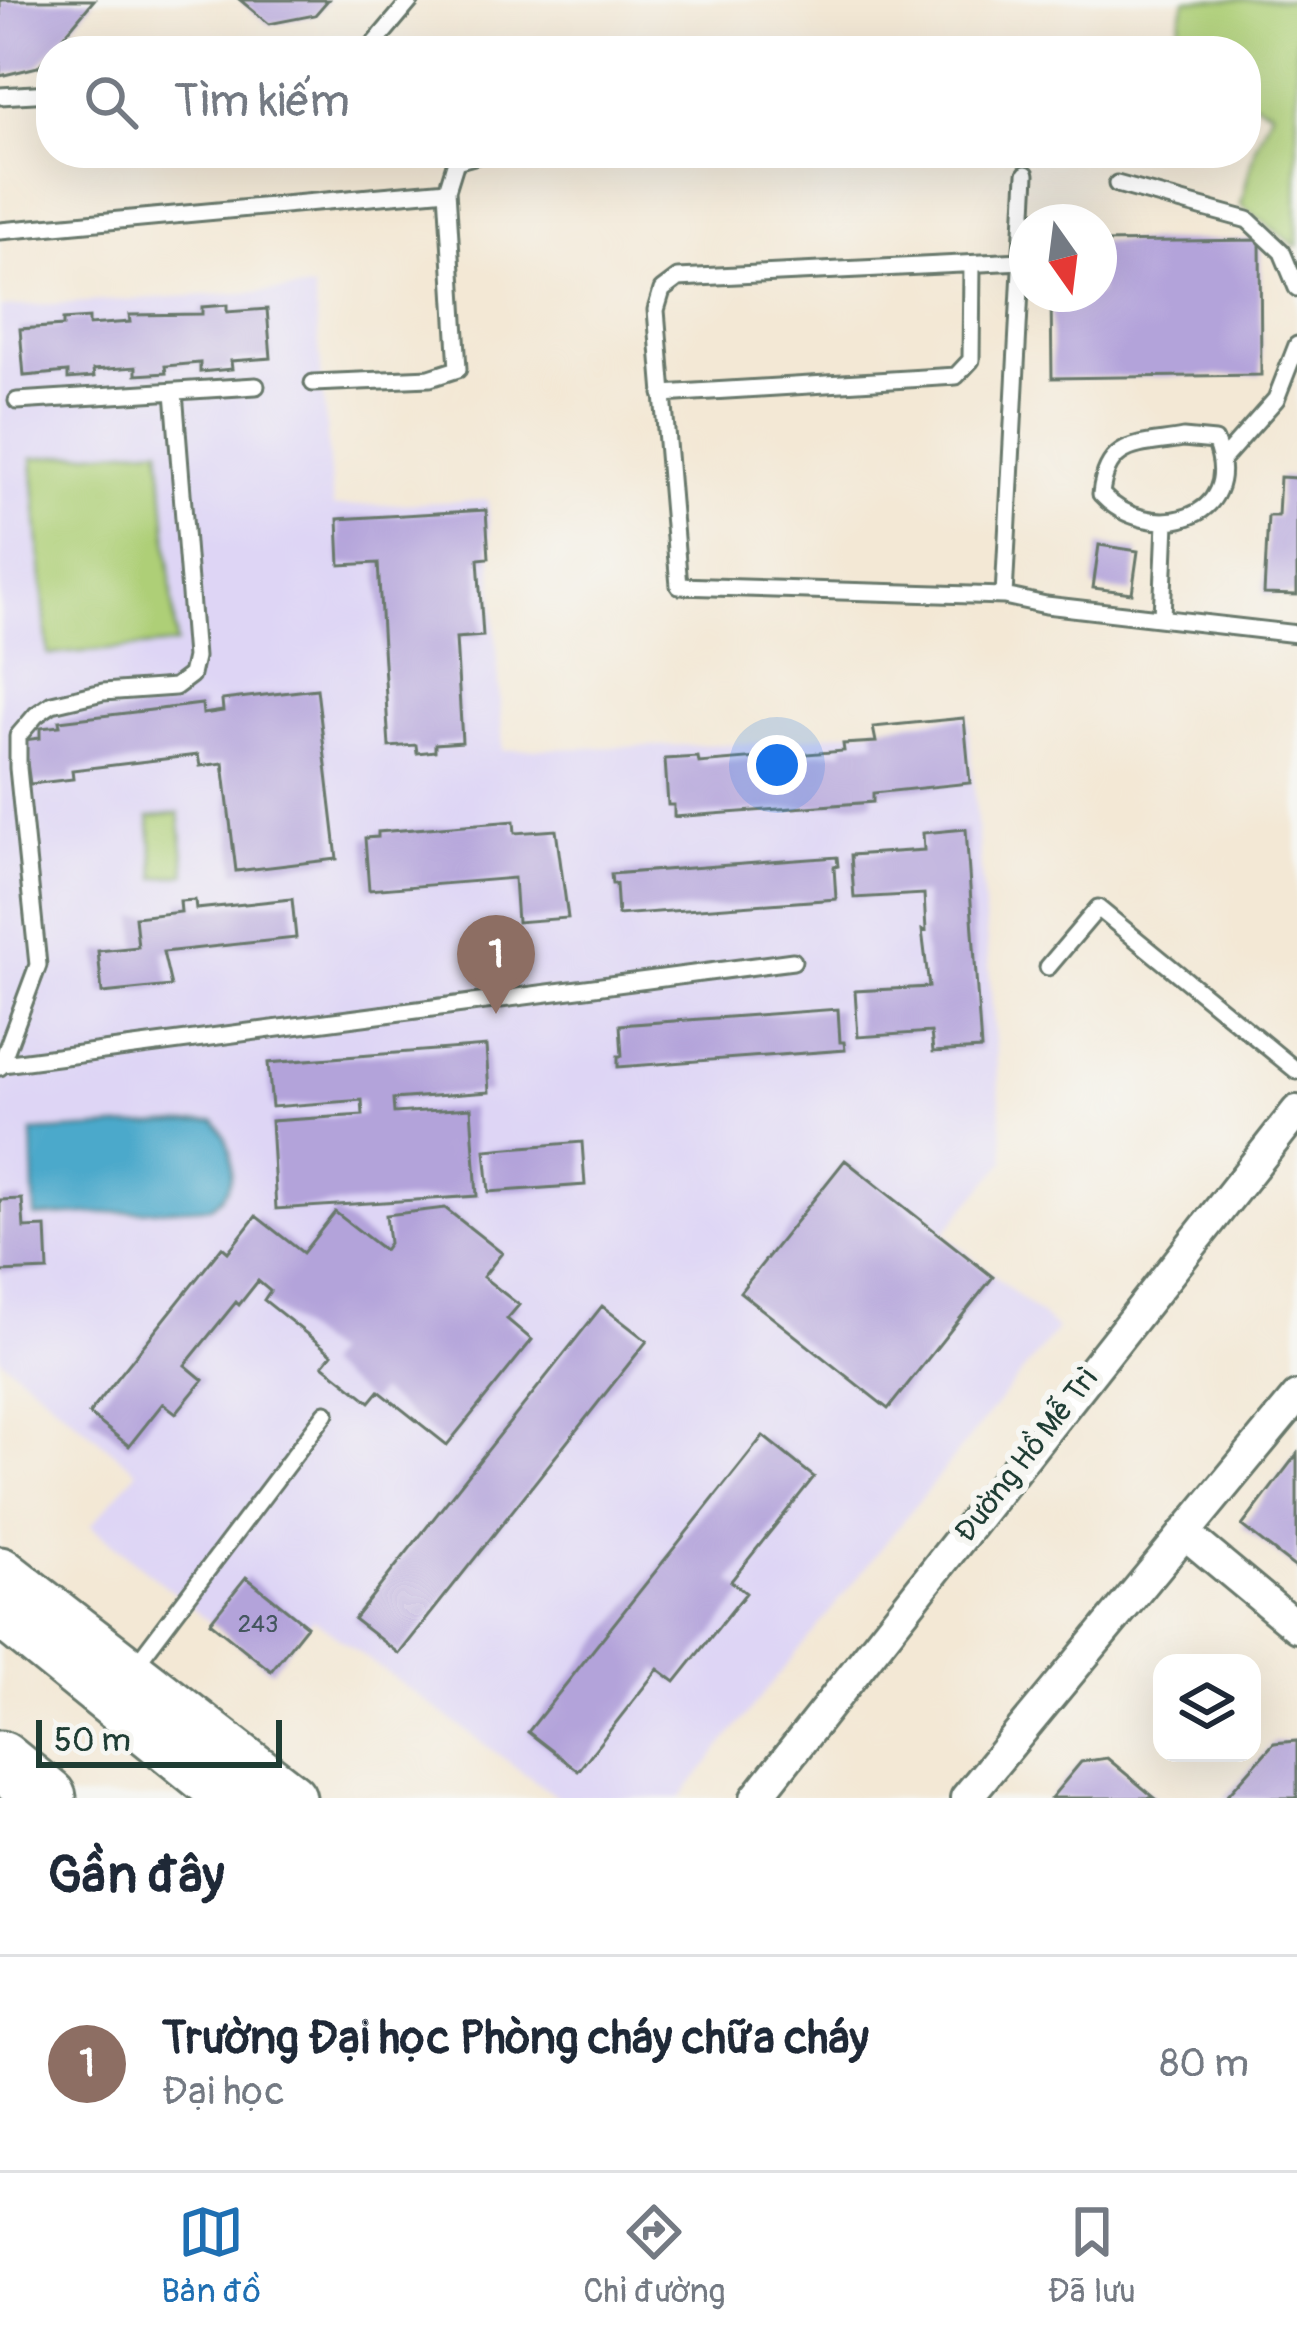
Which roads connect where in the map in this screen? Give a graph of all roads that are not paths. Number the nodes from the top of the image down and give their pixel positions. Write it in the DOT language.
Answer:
graph roads {
  1 [pos="411,0"];
  2 [pos="381,36"];
  3 [pos="36,95"];
  4 [pos="0,96"];
  5 [pos="454,168"];
  6 [pos="1026,174"];
  7 [pos="1117,184"];
  8 [pos="447,190"];
  9 [pos="1025,204"];
  10 [pos="0,231"];
  11 [pos="1009,262"];
  12 [pos="971,264"];
  13 [pos="1297,288"];
  14 [pos="1019,312"];
  15 [pos="1297,346"];
  16 [pos="313,383"];
  17 [pos="256,386"];
  18 [pos="174,392"];
  19 [pos="662,394"];
  20 [pos="17,401"];
  21 [pos="1222,460"];
  22 [pos="1166,522"];
  23 [pos="1004,596"];
  24 [pos="1162,617"];
  25 [pos="1297,634"];
  26 [pos="794,961"];
  27 [pos="1048,967"];
  28 [pos="1,1066"];
  29 [pos="1297,1071"];
  30 [pos="1297,1111"];
  31 [pos="1297,1397"];
  32 [pos="326,1412"];
  33 [pos="1184,1533"];
  34 [pos="0,1573"];
  35 [pos="0,1606"];
  36 [pos="1297,1627"];
  37 [pos="0,1646"];
  38 [pos="129,1674"];
  39 [pos="0,1760"];
  40 [pos="47,1798"];
  41 [pos="189,1798"];
  42 [pos="237,1798"];
  43 [pos="290,1798"];
  44 [pos="756,1798"];
  45 [pos="966,1798"];
  1 -- 2 [label="lane"];
  3 -- 4 [label="lane"];
  5 -- 8 [label="lane"];
  6 -- 9 [label="lane"];
  7 -- 13 [label="lane"];
  8 -- 10 [label="lane"];
  8 -- 16 [label="lane"];
  11 -- 12 [label="lane"];
  12 -- 19 [label="lane"];
  12 -- 19 [label="lane"];
  14 -- 23 [label="lane"];
  15 -- 21 [label="lane"];
  17 -- 18 [label="lane"];
  18 -- 20 [label="lane"];
  18 -- 28 [label="lane"];
  19 -- 23 [label="lane"];
  21 -- 22 [label="lane"];
  21 -- 22 [label="lane"];
  22 -- 24 [label="lane"];
  23 -- 24 [label="lane"];
  24 -- 25 [label="lane"];
  26 -- 28 [label="lane"];
  27 -- 29 [label="lane"];
  30 -- 44 [label="street, Đường Hồ Mễ Trì"];
  31 -- 33 [label="street"];
  32 -- 38 [label="lane"];
  33 -- 36 [label="street"];
  33 -- 45 [label="street"];
  34 -- 38 [label="main road"];
  35 -- 42 [label="highway"];
  37 -- 41 [label="highway"];
  38 -- 43 [label="main road"];
  39 -- 40 [label="highway"];
}
